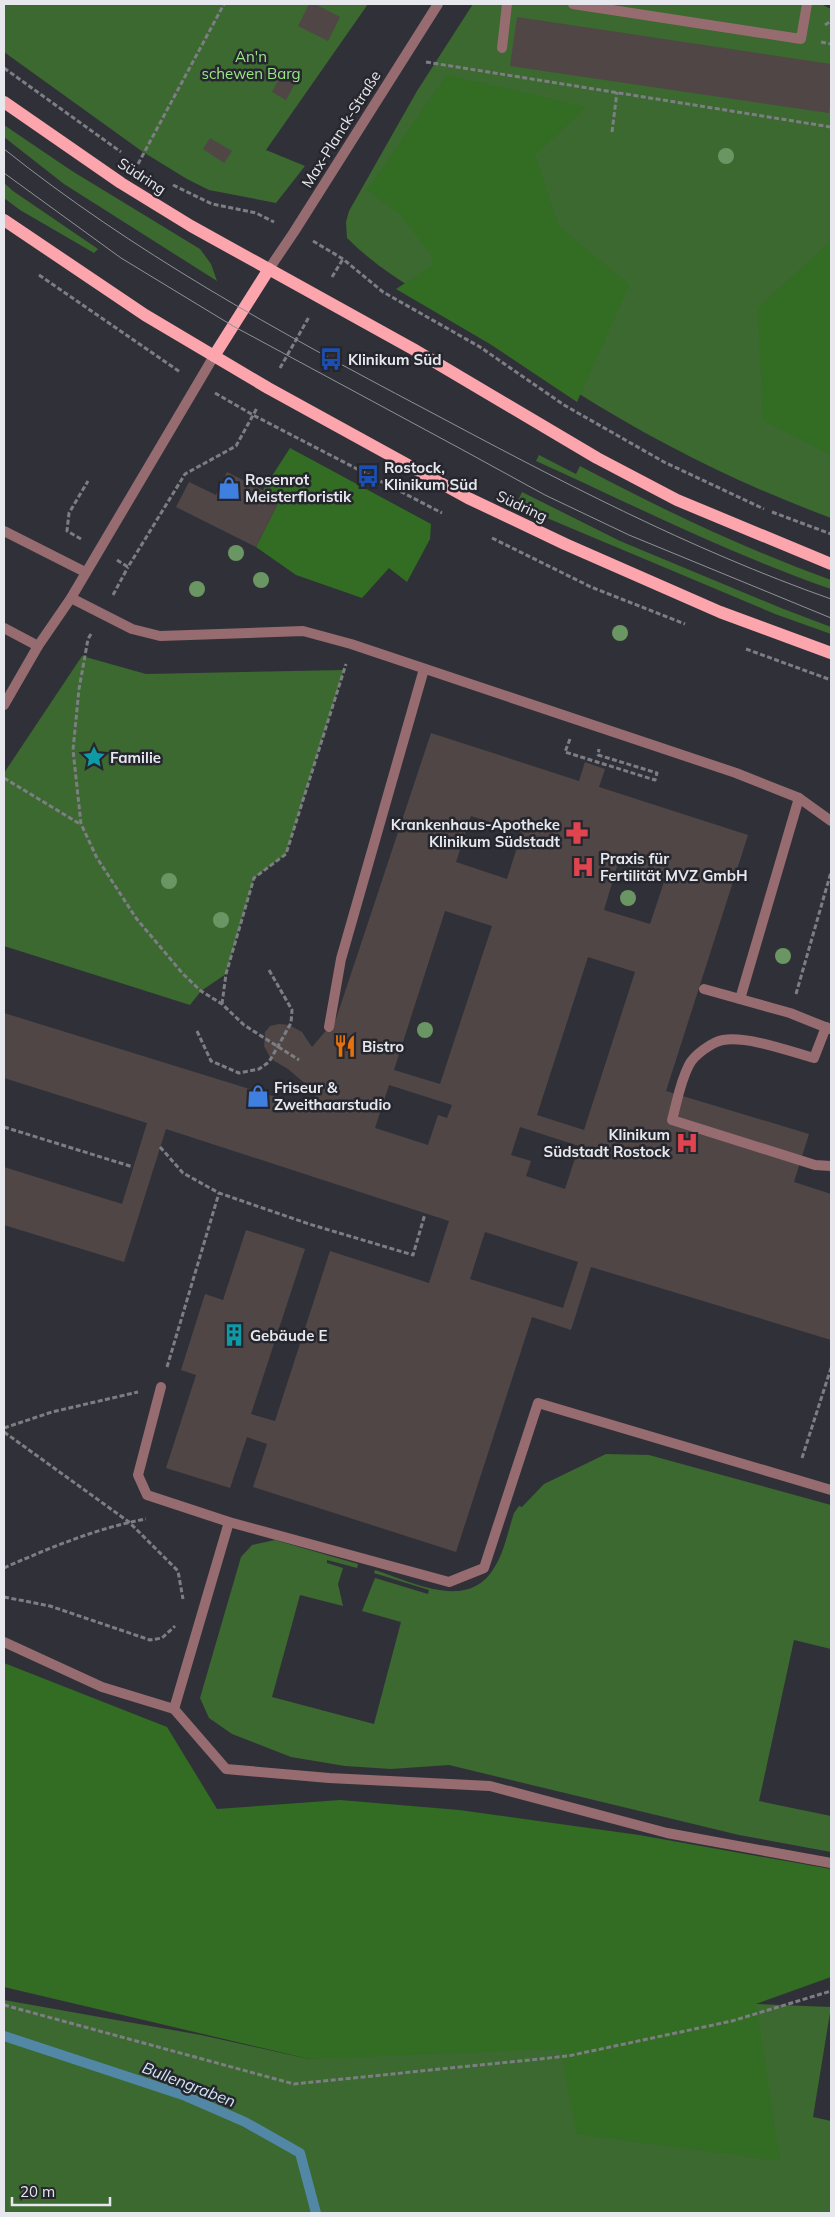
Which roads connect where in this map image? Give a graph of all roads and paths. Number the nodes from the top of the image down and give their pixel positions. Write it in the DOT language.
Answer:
graph roads {
  1 [pos="224,4"];
  2 [pos="438,4"];
  3 [pos="507,4"];
  4 [pos="573,4"];
  5 [pos="807,4"];
  6 [pos="502,48"];
  7 [pos="404,56"];
  8 [pos="4,68"];
  9 [pos="616,92"];
  10 [pos="4,102"];
  11 [pos="831,127"];
  12 [pos="612,132"];
  13 [pos="123,153"];
  14 [pos="130,159"];
  15 [pos="138,164"];
  16 [pos="146,169"];
  17 [pos="169,183"];
  18 [pos="256,213"];
  19 [pos="4,220"];
  20 [pos="328,248"];
  21 [pos="343,259"];
  22 [pos="268,268"];
  23 [pos="321,296"];
  24 [pos="214,356"];
  25 [pos="268,388"];
  26 [pos="88,481"];
  27 [pos="4,531"];
  28 [pos="831,534"];
  29 [pos="99,550"];
  30 [pos="831,564"];
  31 [pos="128,567"];
  32 [pos="86,572"];
  33 [pos="71,598"];
  34 [pos="103,613"];
  35 [pos="4,628"];
  36 [pos="351,644"];
  37 [pos="38,646"];
  38 [pos="831,653"];
  39 [pos="424,669"];
  40 [pos="4,705"];
  41 [pos="566,752"];
  42 [pos="598,754"];
  43 [pos="4,778"];
  44 [pos="799,798"];
  45 [pos="831,821"];
  46 [pos="81,824"];
  47 [pos="831,872"];
  48 [pos="268,970"];
  49 [pos="704,989"];
  50 [pos="740,999"];
  51 [pos="222,1004"];
  52 [pos="790,1013"];
  53 [pos="329,1028"];
  54 [pos="828,1028"];
  55 [pos="196,1031"];
  56 [pos="278,1046"];
  57 [pos="299,1060"];
  58 [pos="4,1127"];
  59 [pos="160,1147"];
  60 [pos="831,1166"];
  61 [pos="133,1167"];
  62 [pos="219,1193"];
  63 [pos="425,1214"];
  64 [pos="831,1368"];
  65 [pos="161,1387"];
  66 [pos="4,1430"];
  67 [pos="795,1480"];
  68 [pos="831,1490"];
  69 [pos="169,1502"];
  70 [pos="129,1522"];
  71 [pos="229,1522"];
  72 [pos="4,1568"];
  73 [pos="4,1597"];
  74 [pos="183,1601"];
  75 [pos="178,1618"];
  76 [pos="4,1642"];
  77 [pos="174,1709"];
  78 [pos="831,1862"];
  79 [pos="831,1991"];
  80 [pos="4,2005"];
  1 -- 15 [label="path"];
  2 -- 7 [label="street, Max-Planck-Straße"];
  3 -- 6 [label="street"];
  4 -- 5 [label="street"];
  7 -- 9 [label="path"];
  7 -- 22 [label="street, Max-Planck-Straße"];
  8 -- 13 [label="path"];
  9 -- 11 [label="path"];
  9 -- 12 [label="path"];
  10 -- 22 [label="main road, Südring"];
  14 -- 15 [label="path"];
  15 -- 16 [label="path"];
  17 -- 18 [label="path"];
  19 -- 24 [label="main road, Südring"];
  20 -- 21 [label="path"];
  21 -- 23 [label="path"];
  21 -- 28 [label="path"];
  22 -- 23 [label="main road, Südring"];
  22 -- 24 [label="main road"];
  23 -- 25 [label="path"];
  23 -- 30 [label="main road, Südring"];
  24 -- 25 [label="main road, Südring"];
  24 -- 29 [label="street"];
  25 -- 31 [label="path"];
  25 -- 38 [label="main road, Südring"];
  26 -- 29 [label="path"];
  27 -- 32 [label="street"];
  29 -- 31 [label="path"];
  29 -- 32 [label="street"];
  31 -- 34 [label="path"];
  32 -- 33 [label="street"];
  33 -- 34 [label="street"];
  33 -- 37 [label="street"];
  34 -- 36 [label="street"];
  34 -- 46 [label="path"];
  35 -- 37 [label="street"];
  36 -- 39 [label="street"];
  36 -- 51 [label="path"];
  37 -- 40 [label="street"];
  39 -- 44 [label="street"];
  39 -- 53 [label="street"];
  41 -- 42 [label="path"];
  43 -- 46 [label="path"];
  44 -- 45 [label="street"];
  44 -- 50 [label="street"];
  46 -- 51 [label="path"];
  47 -- 52 [label="path"];
  48 -- 56 [label="path"];
  49 -- 50 [label="street"];
  50 -- 52 [label="street"];
  51 -- 56 [label="path"];
  52 -- 54 [label="street"];
  54 -- 60 [label="street"];
  55 -- 56 [label="path"];
  56 -- 57 [label="path"];
  58 -- 61 [label="path"];
  59 -- 62 [label="path"];
  62 -- 63 [label="path"];
  62 -- 65 [label="path"];
  64 -- 67 [label="path"];
  65 -- 66 [label="path"];
  65 -- 69 [label="street"];
  66 -- 70 [label="path"];
  67 -- 68 [label="street"];
  67 -- 71 [label="street"];
  69 -- 70 [label="path"];
  69 -- 71 [label="street"];
  70 -- 72 [label="path"];
  70 -- 74 [label="path"];
  71 -- 77 [label="street"];
  73 -- 75 [label="path"];
  76 -- 77 [label="street"];
  77 -- 78 [label="street"];
  79 -- 80 [label="path"];
}
